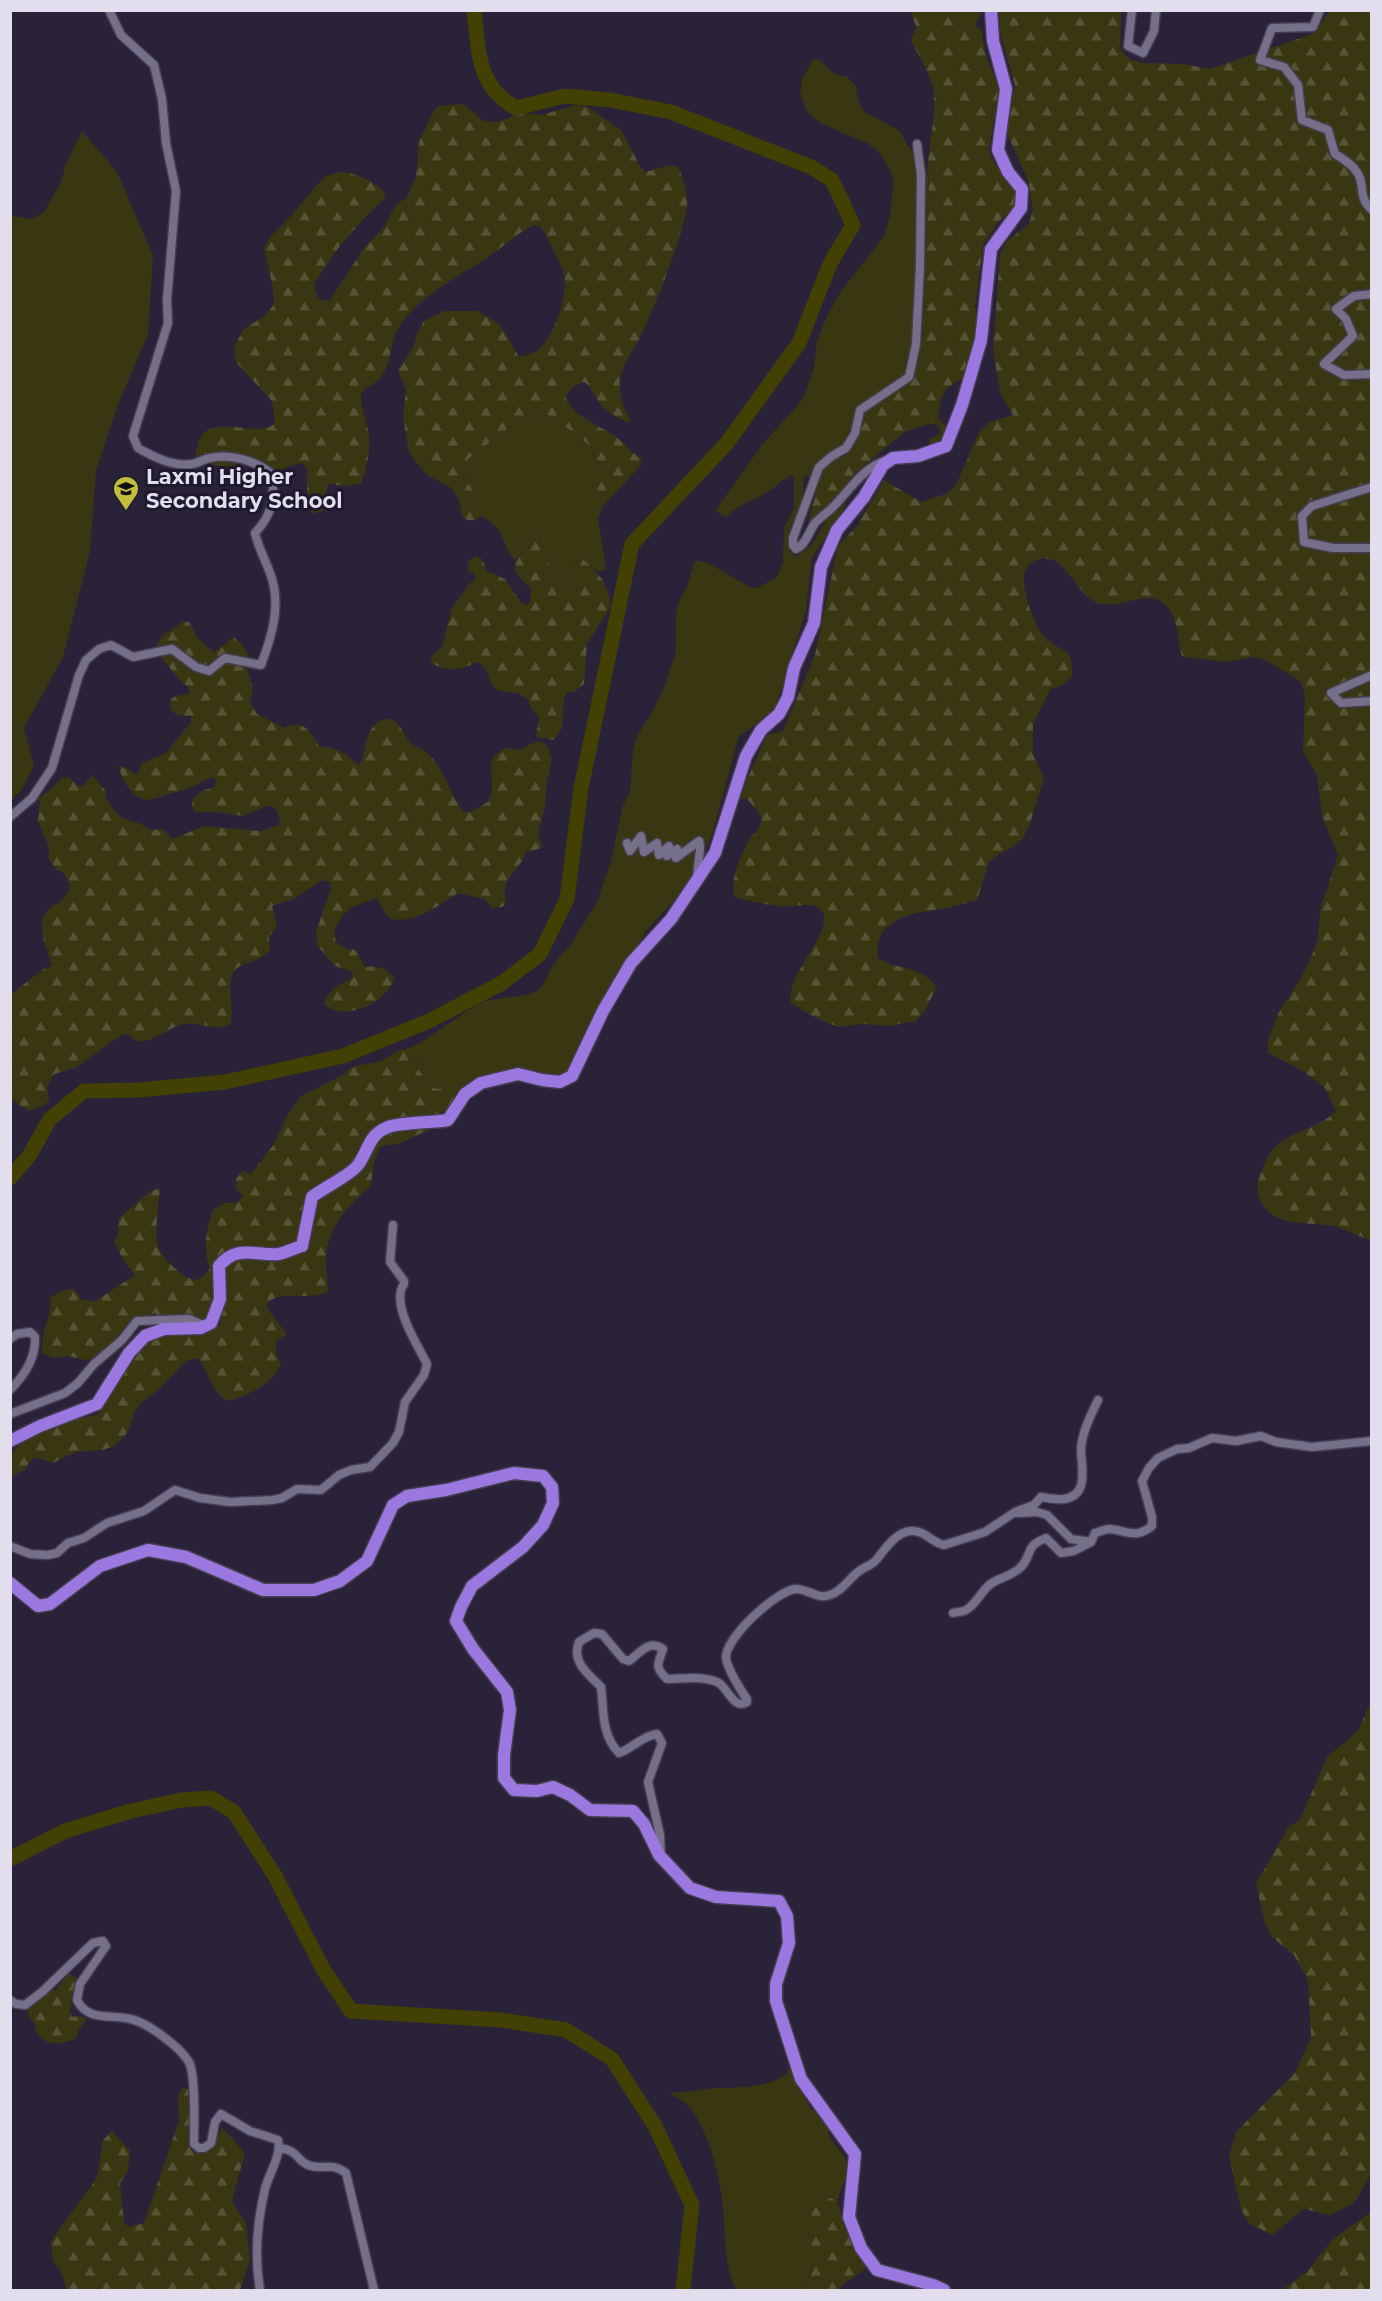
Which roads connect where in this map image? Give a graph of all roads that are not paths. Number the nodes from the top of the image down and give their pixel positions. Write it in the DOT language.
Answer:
graph roads {
  1 [pos="109,10"];
  2 [pos="991,10"];
  3 [pos="1132,10"];
  4 [pos="1156,10"];
  5 [pos="1320,10"];
  6 [pos="917,144"];
  7 [pos="1371,210"];
  8 [pos="1371,294"];
  9 [pos="1371,374"];
  10 [pos="893,458"];
  11 [pos="1371,487"];
  12 [pos="1371,548"];
  13 [pos="1371,675"];
  14 [pos="1371,701"];
  15 [pos="10,817"];
  16 [pos="627,843"];
  17 [pos="698,879"];
  18 [pos="393,1226"];
  19 [pos="206,1326"];
  20 [pos="10,1339"];
  21 [pos="10,1390"];
  22 [pos="1098,1400"];
  23 [pos="10,1414"];
  24 [pos="10,1441"];
  25 [pos="1371,1441"];
  26 [pos="1015,1512"];
  27 [pos="1090,1542"];
  28 [pos="10,1546"];
  29 [pos="10,1583"];
  30 [pos="952,1613"];
  31 [pos="661,1858"];
  32 [pos="10,2000"];
  33 [pos="280,2148"];
  34 [pos="260,2290"];
  35 [pos="374,2290"];
  36 [pos="944,2290"];
  1 -- 15 [label="street"];
  2 -- 10 [label="highway"];
  3 -- 4 [label="street"];
  5 -- 7 [label="street"];
  6 -- 10 [label="street"];
  8 -- 9 [label="street"];
  10 -- 17 [label="highway"];
  11 -- 12 [label="street"];
  13 -- 14 [label="street"];
  16 -- 17 [label="street"];
  17 -- 19 [label="highway"];
  18 -- 28 [label="street"];
  19 -- 23 [label="street"];
  19 -- 24 [label="highway"];
  20 -- 21 [label="street"];
  22 -- 26 [label="street"];
  25 -- 27 [label="street"];
  26 -- 27 [label="street"];
  26 -- 31 [label="street"];
  27 -- 30 [label="street"];
  29 -- 31 [label="highway"];
  31 -- 36 [label="highway"];
  32 -- 33 [label="street"];
  33 -- 34 [label="street"];
  33 -- 35 [label="street"];
}
